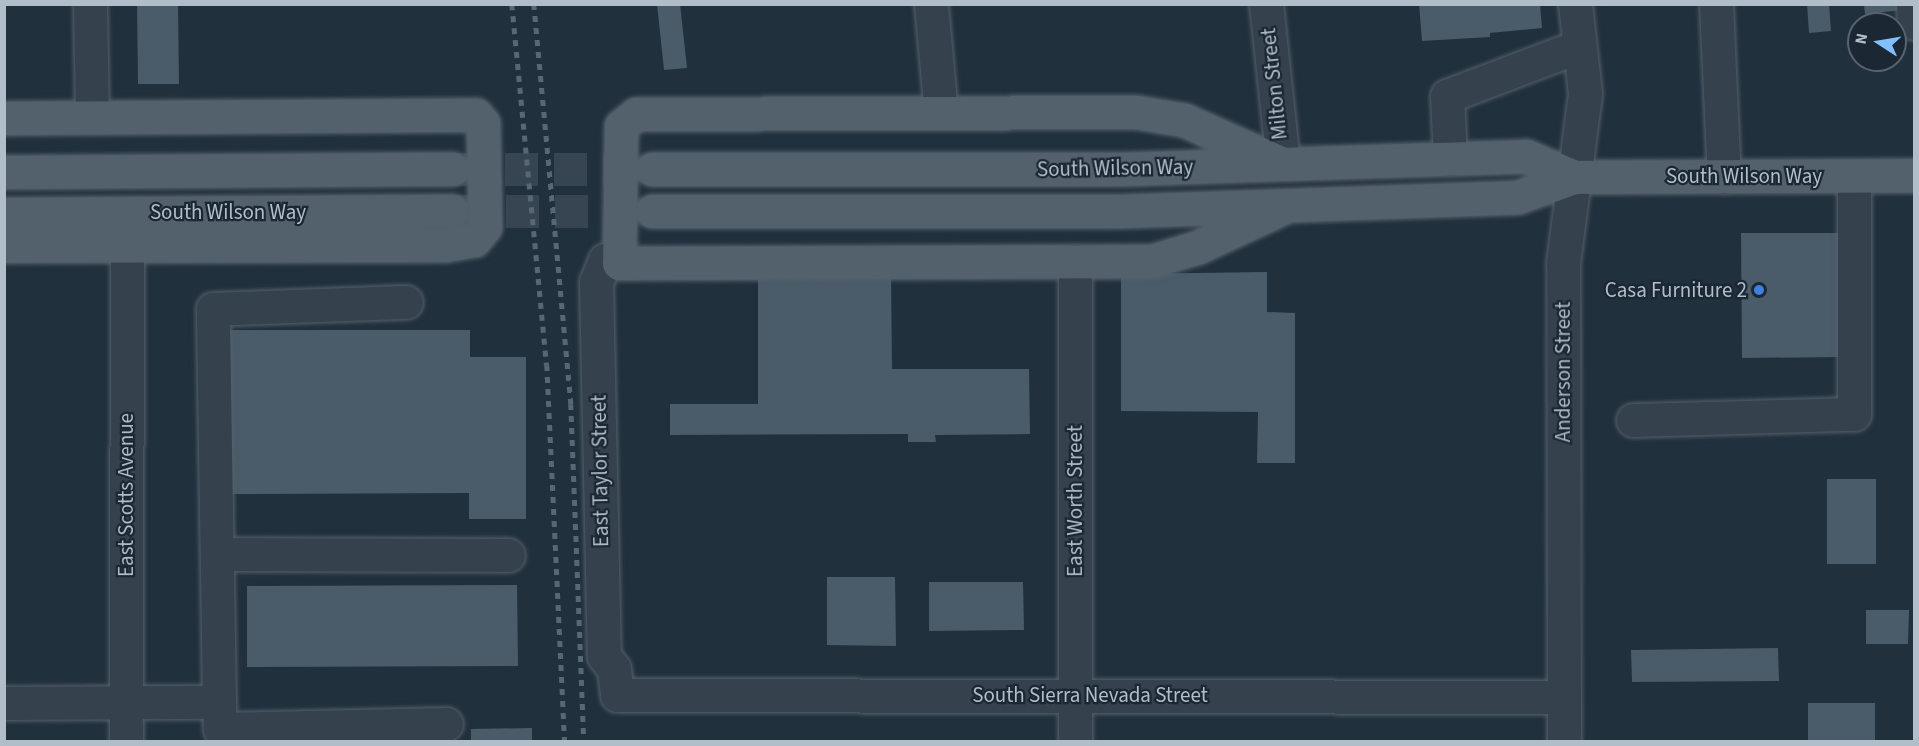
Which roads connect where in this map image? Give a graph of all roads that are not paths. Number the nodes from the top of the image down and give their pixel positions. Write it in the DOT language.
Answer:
graph roads {
  1 [pos="90,4"];
  2 [pos="931,4"];
  3 [pos="1266,4"];
  4 [pos="1575,4"];
  5 [pos="1716,4"];
  6 [pos="1913,4"];
  7 [pos="1914,23"];
  8 [pos="1578,46"];
  9 [pos="941,112"];
  10 [pos="92,116"];
  11 [pos="4,118"];
  12 [pos="1450,159"];
  13 [pos="1283,164"];
  14 [pos="452,169"];
  15 [pos="652,169"];
  16 [pos="4,172"];
  17 [pos="1854,176"];
  18 [pos="1914,176"];
  19 [pos="1574,177"];
  20 [pos="1724,177"];
  21 [pos="1284,207"];
  22 [pos="452,211"];
  23 [pos="652,211"];
  24 [pos="4,214"];
  25 [pos="4,246"];
  26 [pos="127,248"];
  27 [pos="1075,261"];
  28 [pos="620,263"];
  29 [pos="406,303"];
  30 [pos="1633,420"];
  31 [pos="217,554"];
  32 [pos="508,555"];
  33 [pos="617,695"];
  34 [pos="1075,695"];
  35 [pos="1564,697"];
  36 [pos="4,703"];
  37 [pos="126,703"];
  38 [pos="216,724"];
  39 [pos="446,724"];
  40 [pos="126,741"];
  41 [pos="1075,741"];
  42 [pos="1564,741"];
  1 -- 10 [label="street"];
  2 -- 9 [label="street"];
  3 -- 13 [label="street, Milton Street"];
  4 -- 8 [label="street, Anderson Street"];
  5 -- 20 [label="street"];
  6 -- 7 [label="street"];
  8 -- 12 [label="street"];
  8 -- 19 [label="street, Anderson Street"];
  9 -- 13 [label="main road"];
  9 -- 28 [label="main road"];
  10 -- 11 [label="main road"];
  10 -- 26 [label="main road"];
  12 -- 13 [label="main road, South Wilson Way"];
  12 -- 19 [label="main road, South Wilson Way"];
  13 -- 15 [label="main road, South Wilson Way"];
  14 -- 16 [label="main road, South Wilson Way"];
  17 -- 18 [label="main road, South Wilson Way"];
  17 -- 20 [label="main road, South Wilson Way"];
  17 -- 30 [label="street"];
  19 -- 20 [label="main road, South Wilson Way"];
  19 -- 21 [label="main road, South Wilson Way"];
  19 -- 35 [label="street, Anderson Street"];
  21 -- 23 [label="main road, South Wilson Way"];
  21 -- 27 [label="main road"];
  22 -- 24 [label="main road, South Wilson Way"];
  25 -- 26 [label="main road"];
  26 -- 37 [label="street, East Scotts Avenue"];
  27 -- 28 [label="main road"];
  27 -- 34 [label="street, East Worth Street"];
  28 -- 33 [label="street, East Taylor Street"];
  29 -- 31 [label="street"];
  31 -- 32 [label="street"];
  31 -- 38 [label="street"];
  33 -- 34 [label="street, South Sierra Nevada Street"];
  34 -- 35 [label="street, South Sierra Nevada Street"];
  34 -- 41 [label="street, East Worth Street"];
  35 -- 42 [label="street, Anderson Street"];
  36 -- 37 [label="street"];
  37 -- 38 [label="street"];
  37 -- 40 [label="street, East Scotts Avenue"];
  38 -- 39 [label="street"];
}
